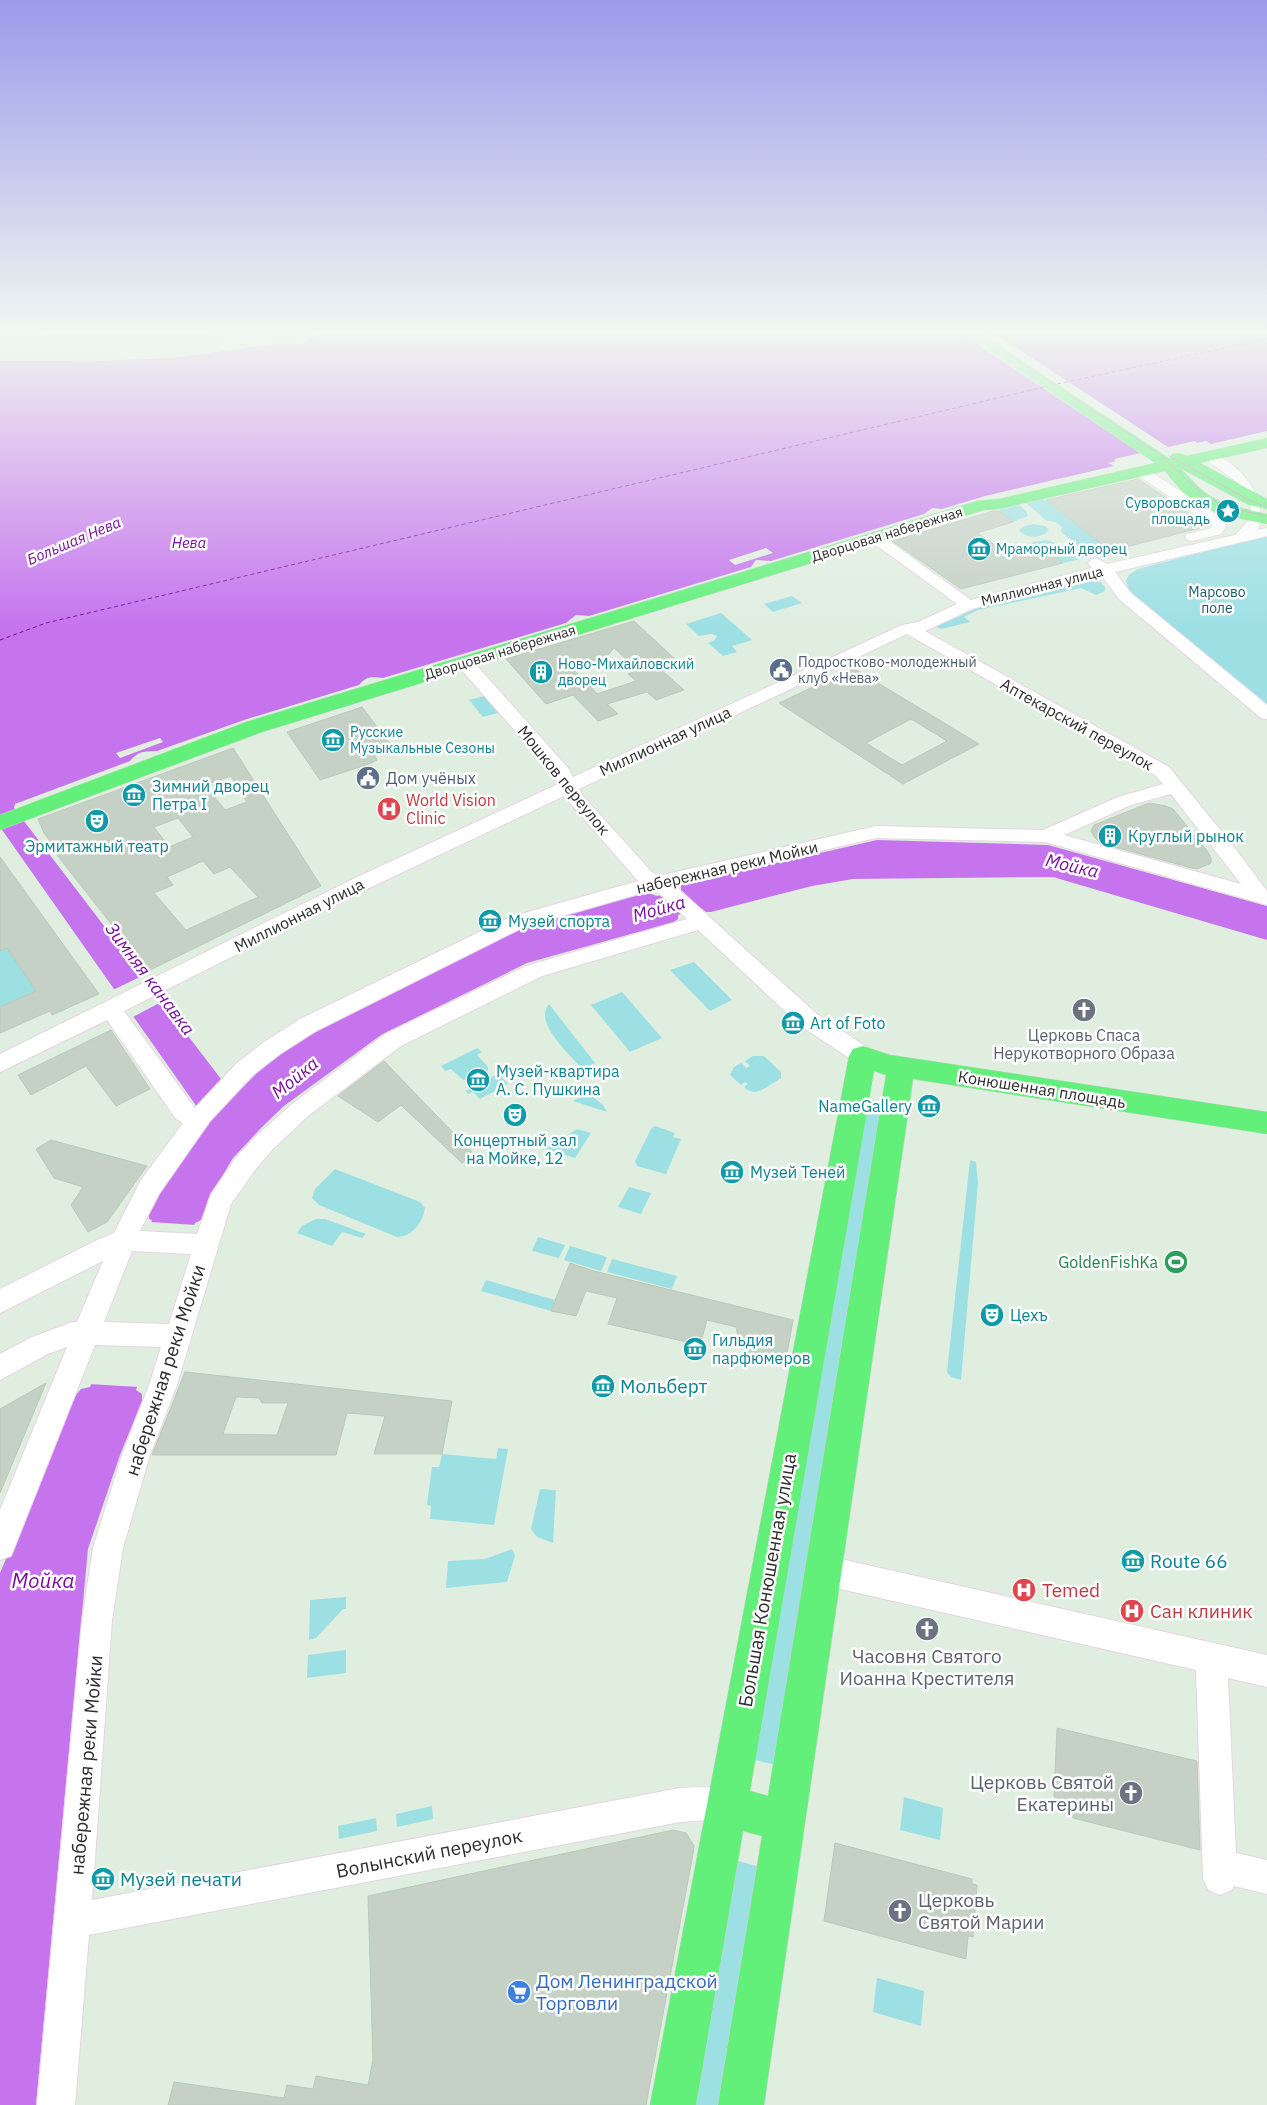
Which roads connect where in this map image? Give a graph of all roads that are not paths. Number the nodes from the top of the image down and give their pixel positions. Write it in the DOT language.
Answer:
graph roads {
  1 [pos="1126,431"];
  2 [pos="1129,431"];
  3 [pos="1267,437"];
  4 [pos="1267,443"];
  5 [pos="1210,456"];
  6 [pos="1167,457"];
  7 [pos="1142,472"];
  8 [pos="1173,492"];
  9 [pos="1208,502"];
  10 [pos="983,505"];
  11 [pos="1263,515"];
  12 [pos="1219,523"];
  13 [pos="870,540"];
  14 [pos="1100,567"];
  15 [pos="961,603"];
  16 [pos="908,628"];
  17 [pos="465,663"];
  18 [pos="1267,714"];
  19 [pos="569,786"];
  20 [pos="1174,788"];
  21 [pos="11,819"];
  22 [pos="1046,836"];
  23 [pos="661,887"];
  24 [pos="1263,897"];
  25 [pos="696,917"];
  26 [pos="118,1007"];
  27 [pos="863,1056"];
  28 [pos="0,1064"];
  29 [pos="901,1067"];
  30 [pos="855,1095"];
  31 [pos="896,1102"];
  32 [pos="200,1117"];
  33 [pos="1267,1123"];
  34 [pos="133,1241"];
  35 [pos="198,1244"];
  36 [pos="0,1302"];
  37 [pos="98,1332"];
  38 [pos="168,1335"];
  39 [pos="0,1368"];
  40 [pos="0,1546"];
  41 [pos="823,1570"];
  42 [pos="1211,1658"];
  43 [pos="1267,1671"];
  44 [pos="727,1806"];
  45 [pos="785,1821"];
  46 [pos="1267,1877"];
  47 [pos="74,1921"];
  48 [pos="56,2105"];
  49 [pos="673,2105"];
  50 [pos="741,2105"];
  1 -- 6 [label="main road"];
  2 -- 6 [label="main road"];
  3 -- 6 [label="main road, Дворцовая набережная"];
  4 -- 5 [label="main road, Дворцовая набережная"];
  5 -- 6 [label="main road, Дворцовая набережная"];
  5 -- 11 [label="street"];
  6 -- 7 [label="main road, Дворцовая набережная"];
  6 -- 9 [label="main road"];
  6 -- 10 [label="main road, Дворцовая набережная"];
  6 -- 11 [label="main road"];
  7 -- 8 [label="street"];
  7 -- 10 [label="main road, Дворцовая набережная"];
  8 -- 9 [label="street"];
  8 -- 12 [label="street"];
  9 -- 11 [label="main road"];
  9 -- 12 [label="street"];
  10 -- 13 [label="main road, Дворцовая набережная"];
  11 -- 14 [label="street, Миллионная улица"];
  12 -- 14 [label="street, Миллионная улица"];
  13 -- 15 [label="street"];
  13 -- 17 [label="main road, Дворцовая набережная"];
  14 -- 15 [label="street, Миллионная улица"];
  14 -- 18 [label="street"];
  15 -- 16 [label="street, Миллионная улица"];
  16 -- 19 [label="street, Миллионная улица"];
  16 -- 20 [label="street, Аптекарский переулок"];
  17 -- 19 [label="street, Мошков переулок"];
  17 -- 21 [label="main road, Дворцовая набережная"];
  19 -- 23 [label="street, Мошков переулок"];
  19 -- 26 [label="street, Миллионная улица"];
  20 -- 22 [label="street"];
  20 -- 24 [label="street, Аптекарский переулок"];
  22 -- 23 [label="street, набережная реки Мойки"];
  22 -- 24 [label="street, набережная реки Мойки"];
  23 -- 25 [label="street, Мошков переулок"];
  23 -- 32 [label="street, набережная реки Мойки"];
  25 -- 27 [label="street, Конюшенная площадь"];
  25 -- 35 [label="street, набережная реки Мойки"];
  26 -- 28 [label="street"];
  26 -- 32 [label="street"];
  27 -- 29 [label="main road, Конюшенная площадь"];
  27 -- 30 [label="main road, Большая Конюшенная улица"];
  29 -- 31 [label="main road"];
  29 -- 33 [label="main road, Конюшенная площадь"];
  30 -- 31 [label="main road"];
  30 -- 44 [label="main road, Большая Конюшенная улица"];
  31 -- 41 [label="main road"];
  32 -- 34 [label="street"];
  34 -- 35 [label="street"];
  34 -- 36 [label="street"];
  34 -- 37 [label="street"];
  35 -- 38 [label="street, набережная реки Мойки"];
  37 -- 38 [label="street"];
  37 -- 39 [label="street"];
  37 -- 40 [label="street"];
  38 -- 47 [label="street, набережная реки Мойки"];
  41 -- 42 [label="street"];
  41 -- 45 [label="main road"];
  42 -- 43 [label="street"];
  42 -- 46 [label="street"];
  44 -- 45 [label="main road, Волынский переулок"];
  44 -- 47 [label="street, Волынский переулок"];
  44 -- 49 [label="main road, Большая Конюшенная улица"];
  45 -- 50 [label="main road"];
  47 -- 48 [label="street, набережная реки Мойки"];
}
